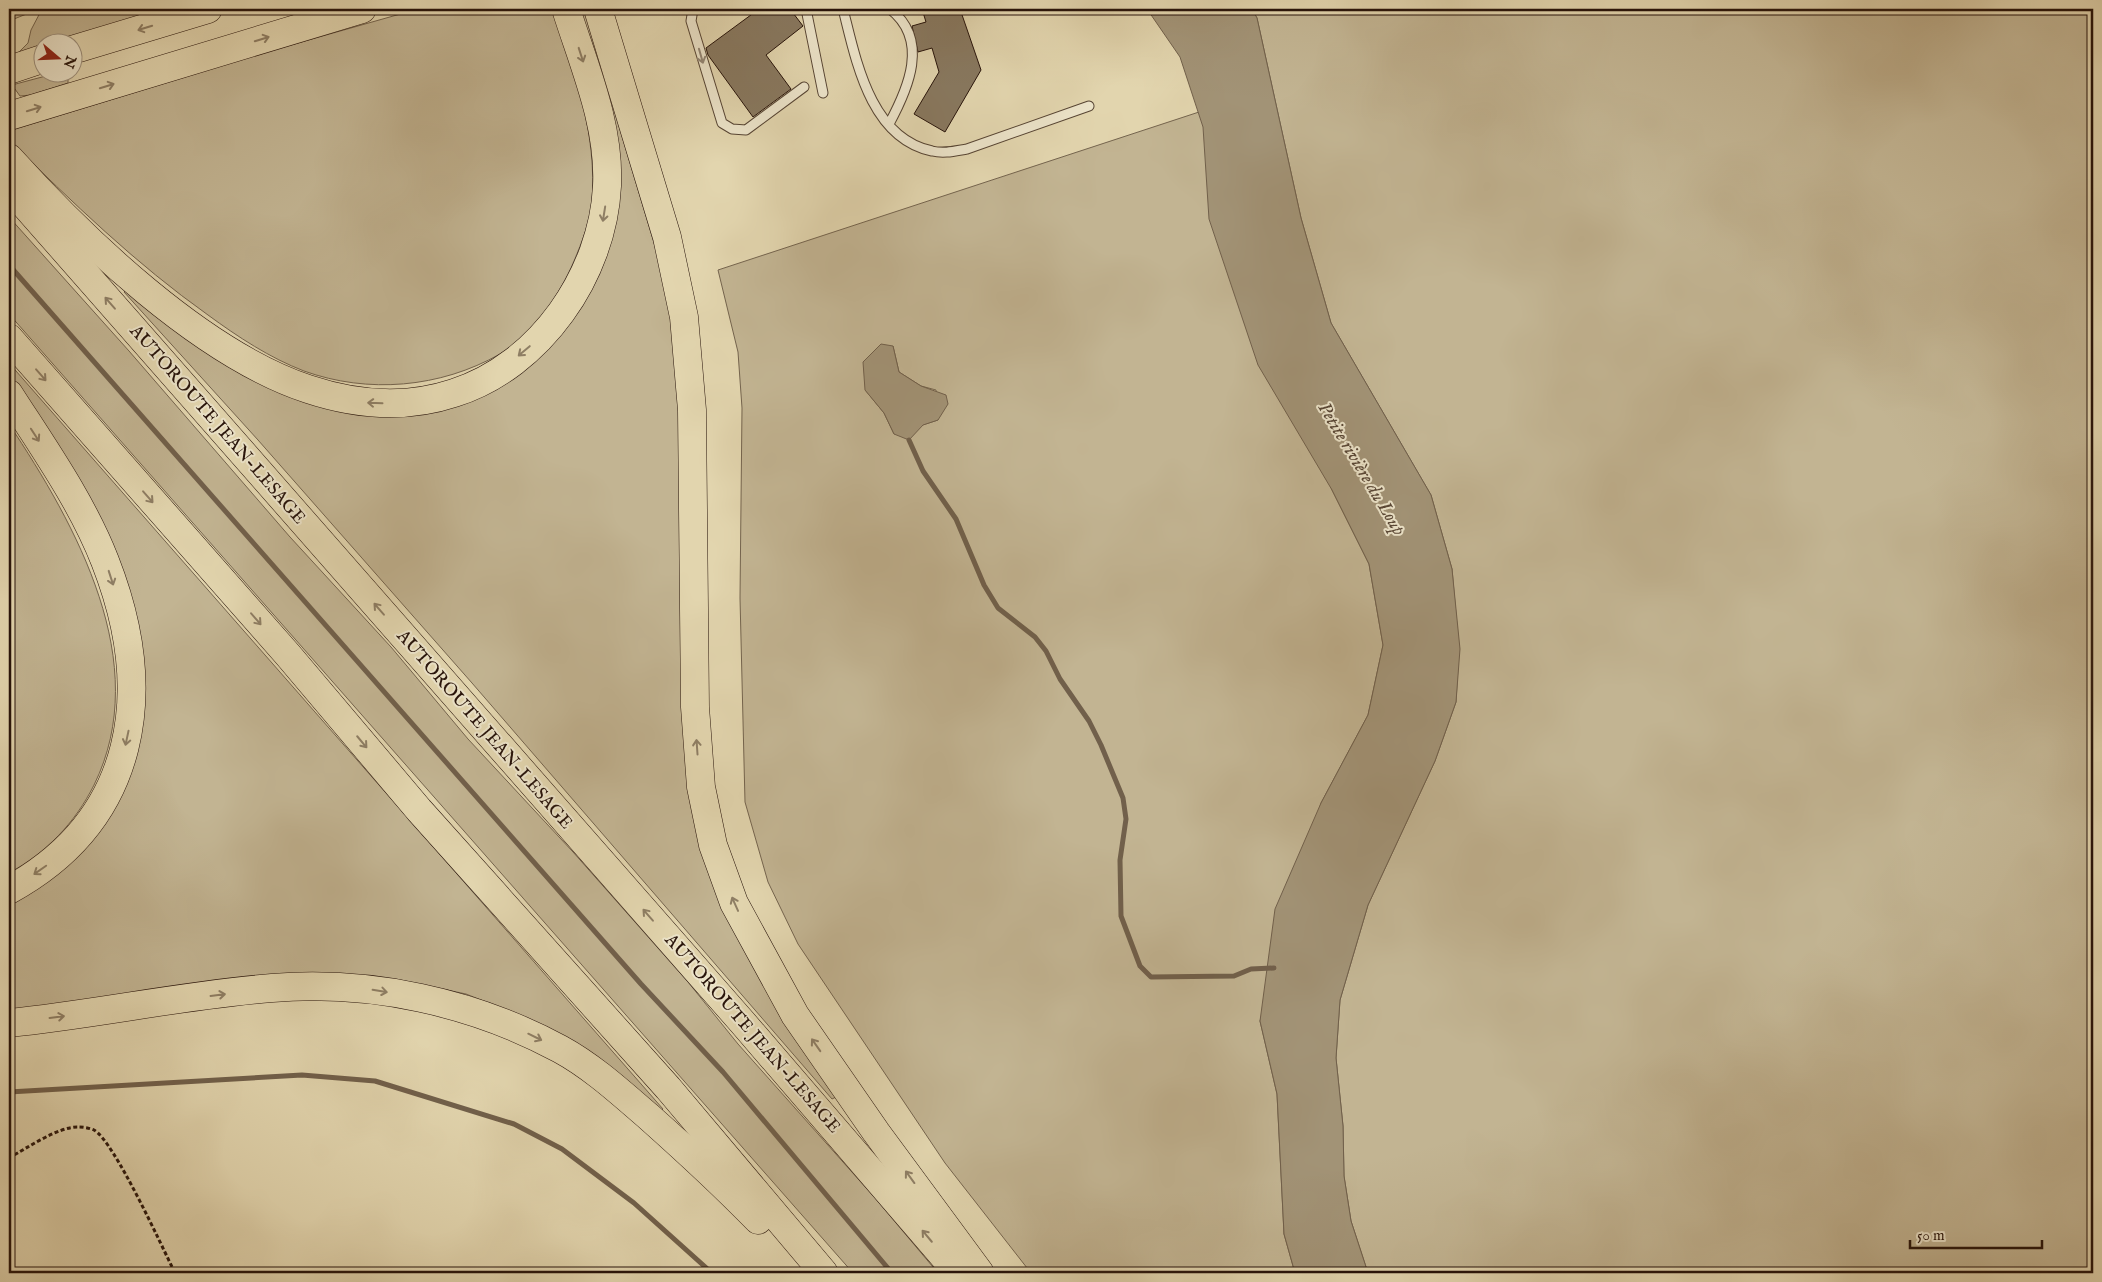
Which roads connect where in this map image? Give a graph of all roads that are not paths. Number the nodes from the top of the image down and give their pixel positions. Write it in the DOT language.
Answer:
graph roads {
  1 [pos="208,9"];
  2 [pos="362,9"];
  3 [pos="566,9"];
  4 [pos="598,9"];
  5 [pos="693,9"];
  6 [pos="806,9"];
  7 [pos="843,9"];
  8 [pos="890,9"];
  9 [pos="82,47"];
  10 [pos="804,87"];
  11 [pos="823,93"];
  12 [pos="1089,106"];
  13 [pos="9,116"];
  14 [pos="889,124"];
  15 [pos="9,158"];
  16 [pos="9,187"];
  17 [pos="9,338"];
  18 [pos="9,394"];
  19 [pos="9,890"];
  20 [pos="9,1023"];
  21 [pos="810,1273"];
  22 [pos="824,1273"];
  23 [pos="958,1273"];
  24 [pos="980,1273"];
  1 -- 9 [label="main road, one-way"];
  13 -- 2 [label="main road, one-way"];
  3 -- 15 [label="main road, one-way"];
  24 -- 4 [label="main road, one-way"];
  5 -- 10 [label="lane, one-way"];
  6 -- 11 [label="lane"];
  7 -- 14 [label="lane"];
  8 -- 14 [label="lane"];
  12 -- 14 [label="lane"];
  23 -- 16 [label="main road, AUTOROUTE JEAN-LESAGE, one-way"];
  17 -- 22 [label="main road, one-way"];
  18 -- 19 [label="main road, one-way"];
  20 -- 21 [label="main road, one-way"];
}
